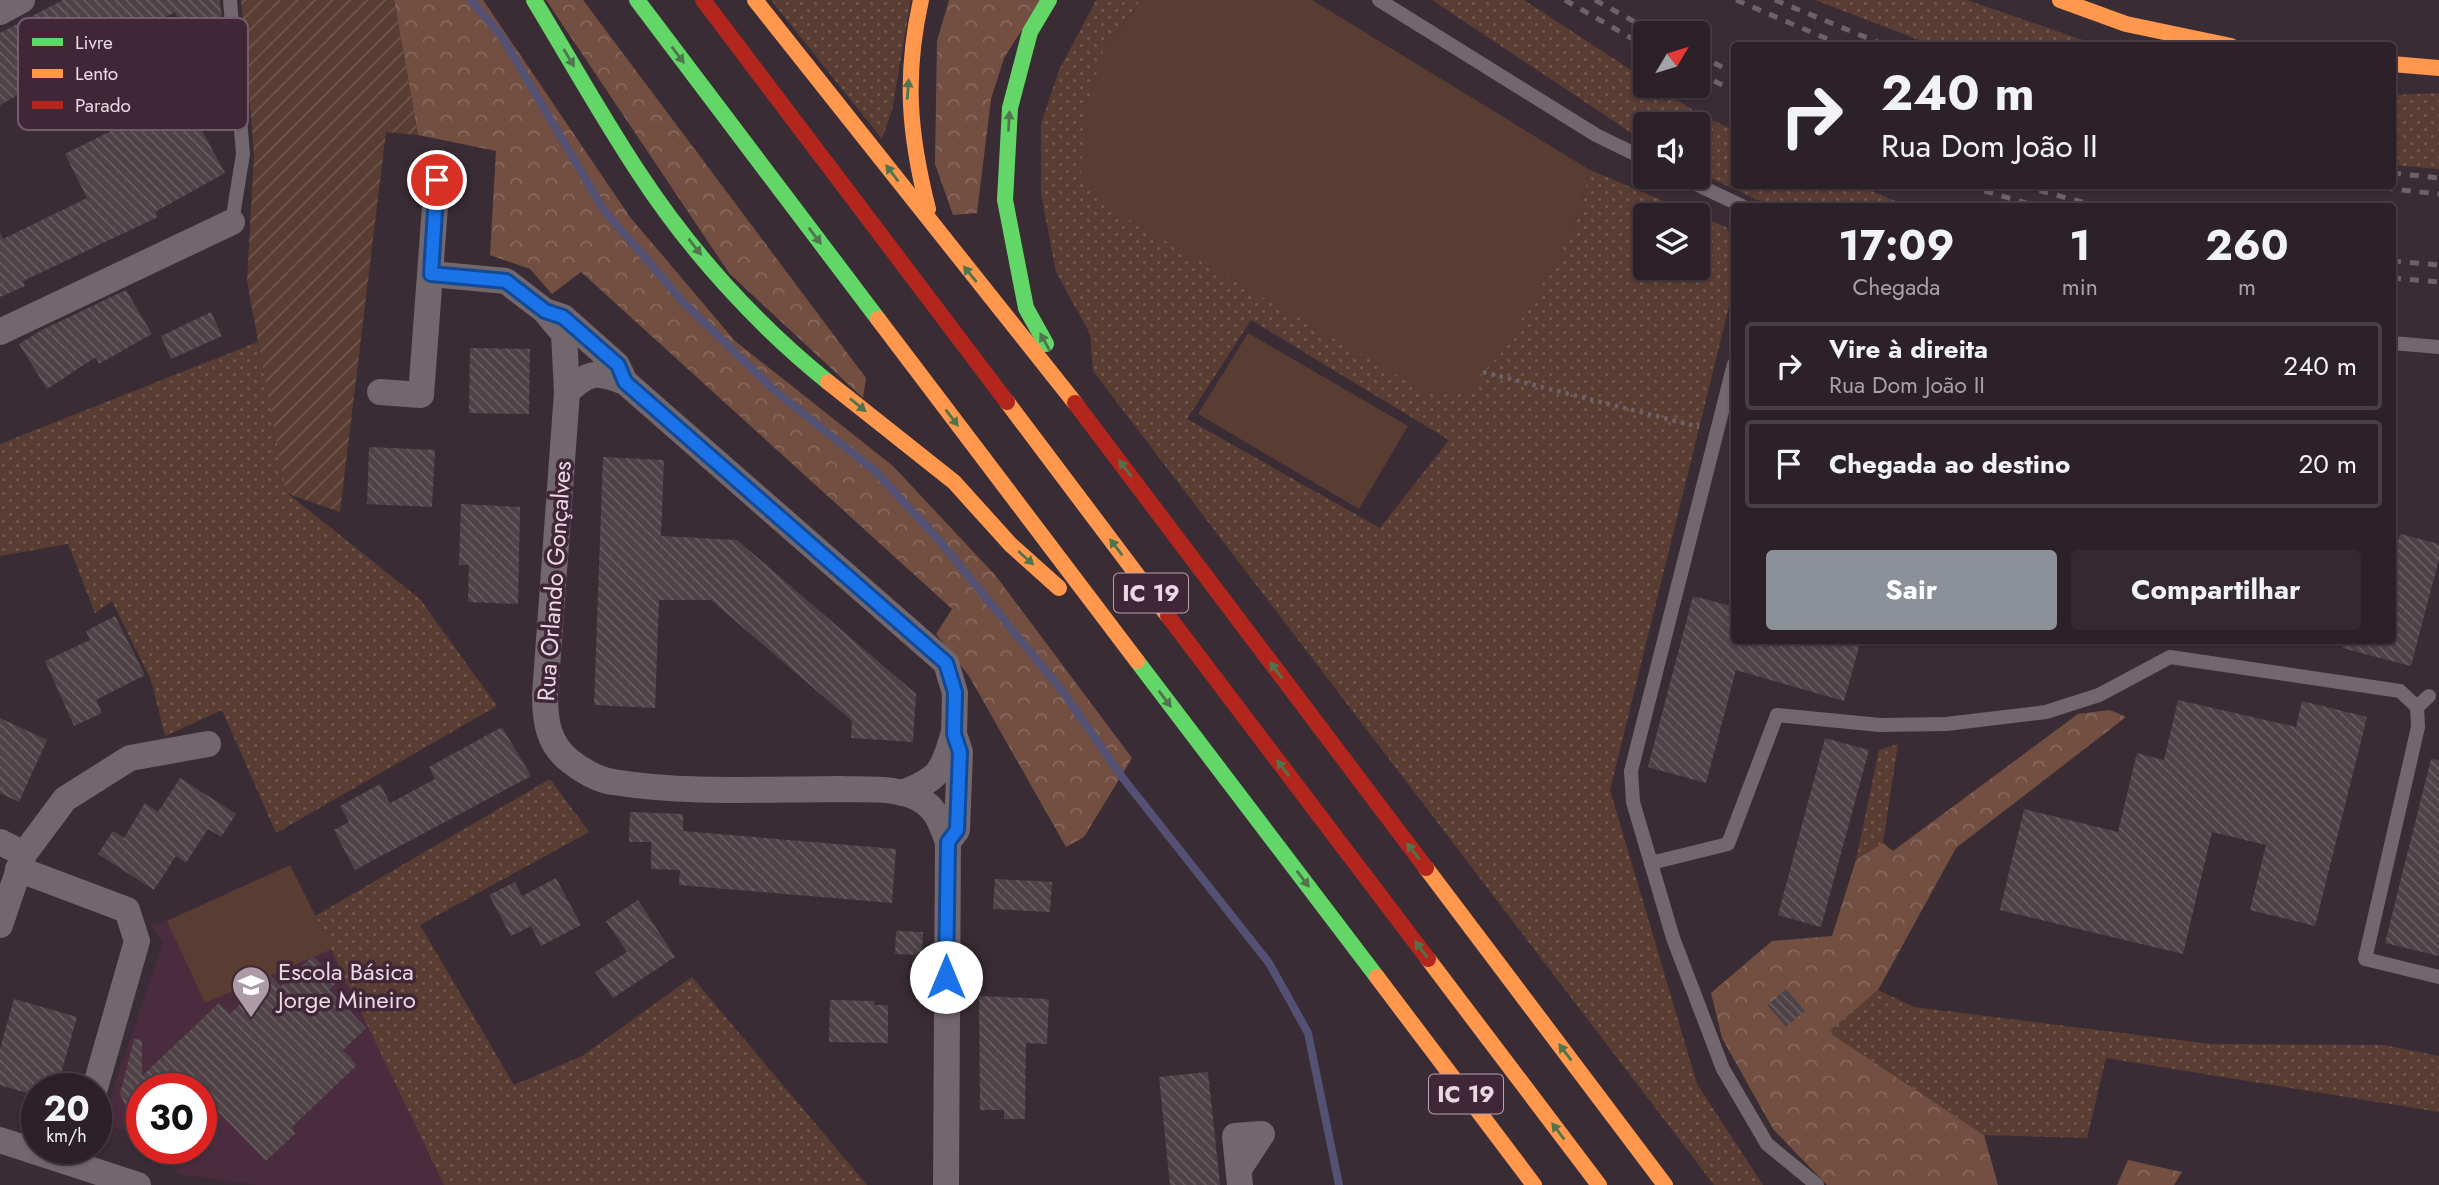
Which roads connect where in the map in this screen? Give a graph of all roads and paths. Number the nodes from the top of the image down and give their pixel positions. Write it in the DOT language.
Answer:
graph roads {
  1 [pos="22,0"];
  2 [pos="230,0"];
  3 [pos="534,0"];
  4 [pos="637,0"];
  5 [pos="703,0"];
  6 [pos="755,0"];
  7 [pos="921,0"];
  8 [pos="1049,0"];
  9 [pos="1379,0"];
  10 [pos="2060,0"];
  11 [pos="0,12"];
  12 [pos="232,18"];
  13 [pos="2212,42"];
  14 [pos="2396,64"];
  15 [pos="2439,68"];
  16 [pos="241,130"];
  17 [pos="1633,153"];
  18 [pos="437,180"];
  19 [pos="1706,189"];
  20 [pos="1736,203"];
  21 [pos="232,222"];
  22 [pos="933,228"];
  23 [pos="431,274"];
  24 [pos="545,311"];
  25 [pos="0,332"];
  26 [pos="2396,343"];
  27 [pos="2439,347"];
  28 [pos="1483,372"];
  29 [pos="1731,376"];
  30 [pos="625,382"];
  31 [pos="380,392"];
  32 [pos="567,392"];
  33 [pos="1090,422"];
  34 [pos="1717,432"];
  35 [pos="1123,645"];
  36 [pos="2429,696"];
  37 [pos="2417,707"];
  38 [pos="954,734"];
  39 [pos="208,744"];
  40 [pos="902,793"];
  41 [pos="0,842"];
  42 [pos="948,842"];
  43 [pos="21,861"];
  44 [pos="1651,863"];
  45 [pos="0,925"];
  46 [pos="2439,977"];
  47 [pos="99,1073"];
  48 [pos="0,1140"];
  49 [pos="67,1165"];
  50 [pos="138,1185"];
  51 [pos="946,1185"];
  52 [pos="1534,1185"];
  53 [pos="1599,1185"];
  54 [pos="1665,1185"];
  55 [pos="1817,1185"];
  1 -- 11 [label="street"];
  2 -- 12 [label="lane"];
  3 -- 35 [label="main road, one-way"];
  4 -- 35 [label="main road, IC 19, one-way"];
  53 -- 5 [label="main road, IC 19, one-way"];
  22 -- 6 [label="main road, one-way"];
  22 -- 7 [label="main road, one-way"];
  33 -- 8 [label="main road, one-way"];
  9 -- 17 [label="lane"];
  10 -- 13 [label="main road"];
  14 -- 15 [label="main road"];
  16 -- 21 [label="lane"];
  18 -- 23 [label="street"];
  19 -- 20 [label="lane"];
  21 -- 25 [label="street"];
  33 -- 22 [label="main road, one-way"];
  23 -- 24 [label="street"];
  23 -- 31 [label="street"];
  24 -- 30 [label="street"];
  24 -- 32 [label="street, Rua Orlando Gonçalves"];
  26 -- 27 [label="lane"];
  28 -- 34 [label="path"];
  29 -- 34 [label="lane"];
  30 -- 32 [label="street"];
  30 -- 38 [label="street"];
  32 -- 40 [label="street, Rua Orlando Gonçalves"];
  54 -- 33 [label="main road, one-way"];
  34 -- 44 [label="lane"];
  35 -- 52 [label="main road, IC 19, one-way"];
  36 -- 37 [label="lane"];
  37 -- 44 [label="lane"];
  37 -- 46 [label="lane"];
  38 -- 40 [label="street"];
  38 -- 42 [label="street"];
  39 -- 43 [label="street"];
  40 -- 42 [label="street, Rua Orlando Gonçalves"];
  41 -- 43 [label="street"];
  42 -- 51 [label="street"];
  43 -- 45 [label="street"];
  43 -- 47 [label="street"];
  44 -- 55 [label="lane"];
  48 -- 49 [label="street"];
  49 -- 50 [label="street"];
}
